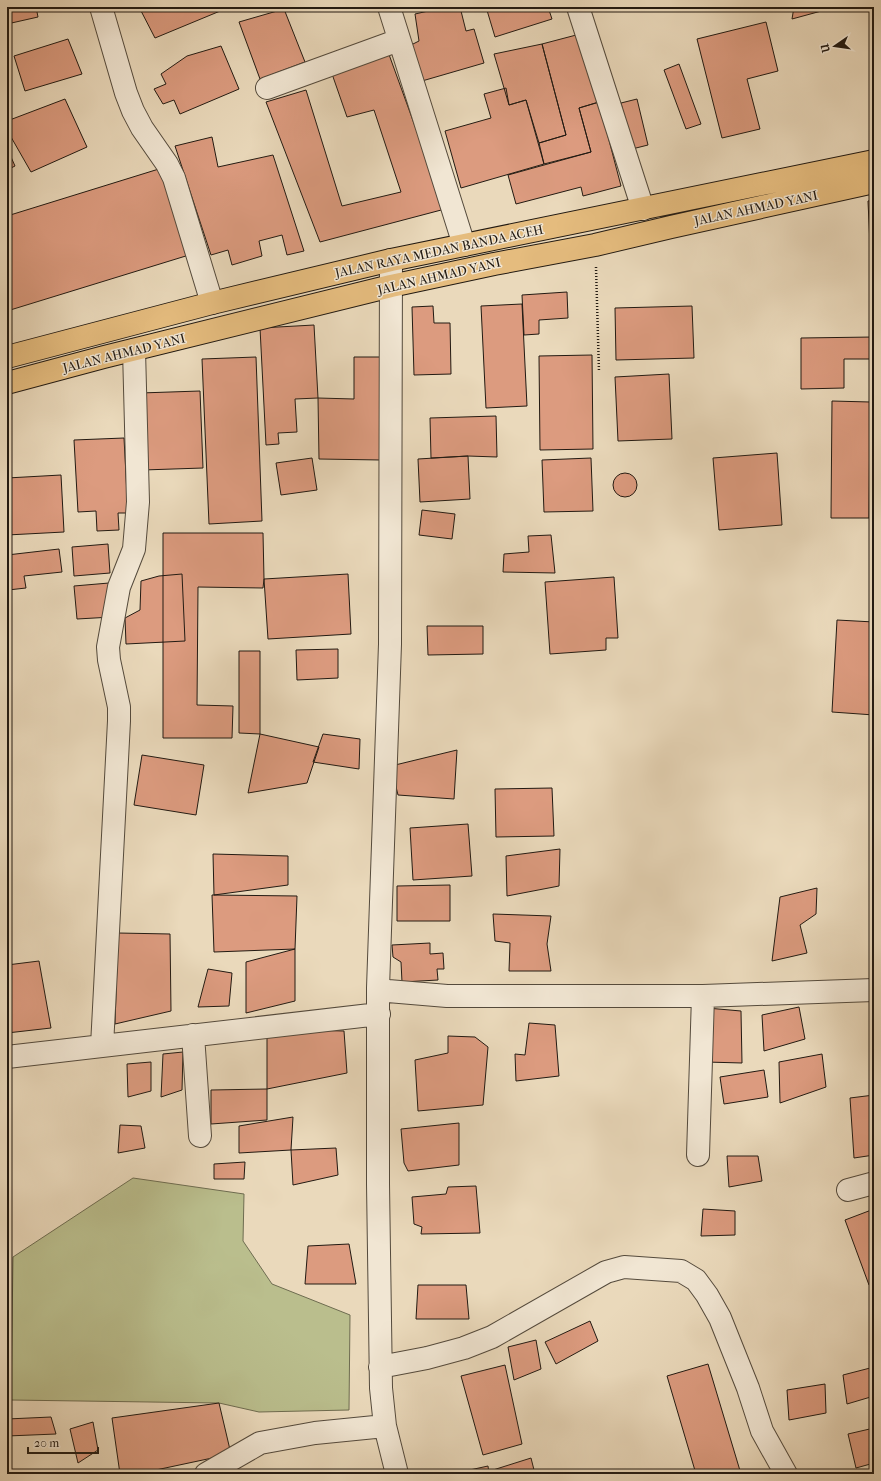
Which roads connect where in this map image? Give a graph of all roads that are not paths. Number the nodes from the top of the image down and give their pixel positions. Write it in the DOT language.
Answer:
graph roads {
  1 [pos="101,7"];
  2 [pos="389,7"];
  3 [pos="578,7"];
  4 [pos="399,40"];
  5 [pos="267,88"];
  6 [pos="874,161"];
  7 [pos="874,182"];
  8 [pos="643,209"];
  9 [pos="464,245"];
  10 [pos="391,260"];
  11 [pos="391,286"];
  12 [pos="212,302"];
  13 [pos="134,350"];
  14 [pos="7,357"];
  15 [pos="7,383"];
  16 [pos="378,988"];
  17 [pos="874,990"];
  18 [pos="703,996"];
  19 [pos="379,1014"];
  20 [pos="193,1036"];
  21 [pos="102,1046"];
  22 [pos="7,1057"];
  23 [pos="200,1136"];
  24 [pos="698,1155"];
  25 [pos="874,1183"];
  26 [pos="848,1190"];
  27 [pos="380,1367"];
  28 [pos="385,1426"];
  29 [pos="206,1474"];
  30 [pos="397,1474"];
  31 [pos="786,1474"];
  1 -- 12 [label="street"];
  2 -- 4 [label="street"];
  3 -- 8 [label="street"];
  4 -- 5 [label="street"];
  4 -- 9 [label="street"];
  6 -- 8 [label="main road, JALAN RAYA MEDAN BANDA ACEH"];
  7 -- 11 [label="main road, JALAN AHMAD YANI"];
  8 -- 9 [label="main road, JALAN RAYA MEDAN BANDA ACEH"];
  9 -- 10 [label="main road, JALAN RAYA MEDAN BANDA ACEH"];
  10 -- 11 [label="street"];
  10 -- 12 [label="main road, JALAN RAYA MEDAN BANDA ACEH"];
  11 -- 13 [label="main road, JALAN AHMAD YANI"];
  11 -- 16 [label="street"];
  12 -- 14 [label="main road, JALAN RAYA MEDAN BANDA ACEH"];
  13 -- 15 [label="main road, JALAN AHMAD YANI"];
  13 -- 21 [label="street"];
  16 -- 18 [label="street"];
  16 -- 19 [label="street"];
  17 -- 18 [label="street"];
  18 -- 24 [label="street"];
  19 -- 20 [label="street"];
  19 -- 27 [label="street"];
  20 -- 21 [label="street"];
  20 -- 23 [label="street"];
  21 -- 22 [label="street"];
  25 -- 26 [label="street"];
  27 -- 28 [label="street"];
  27 -- 31 [label="street"];
  28 -- 29 [label="street"];
  28 -- 30 [label="street"];
}
